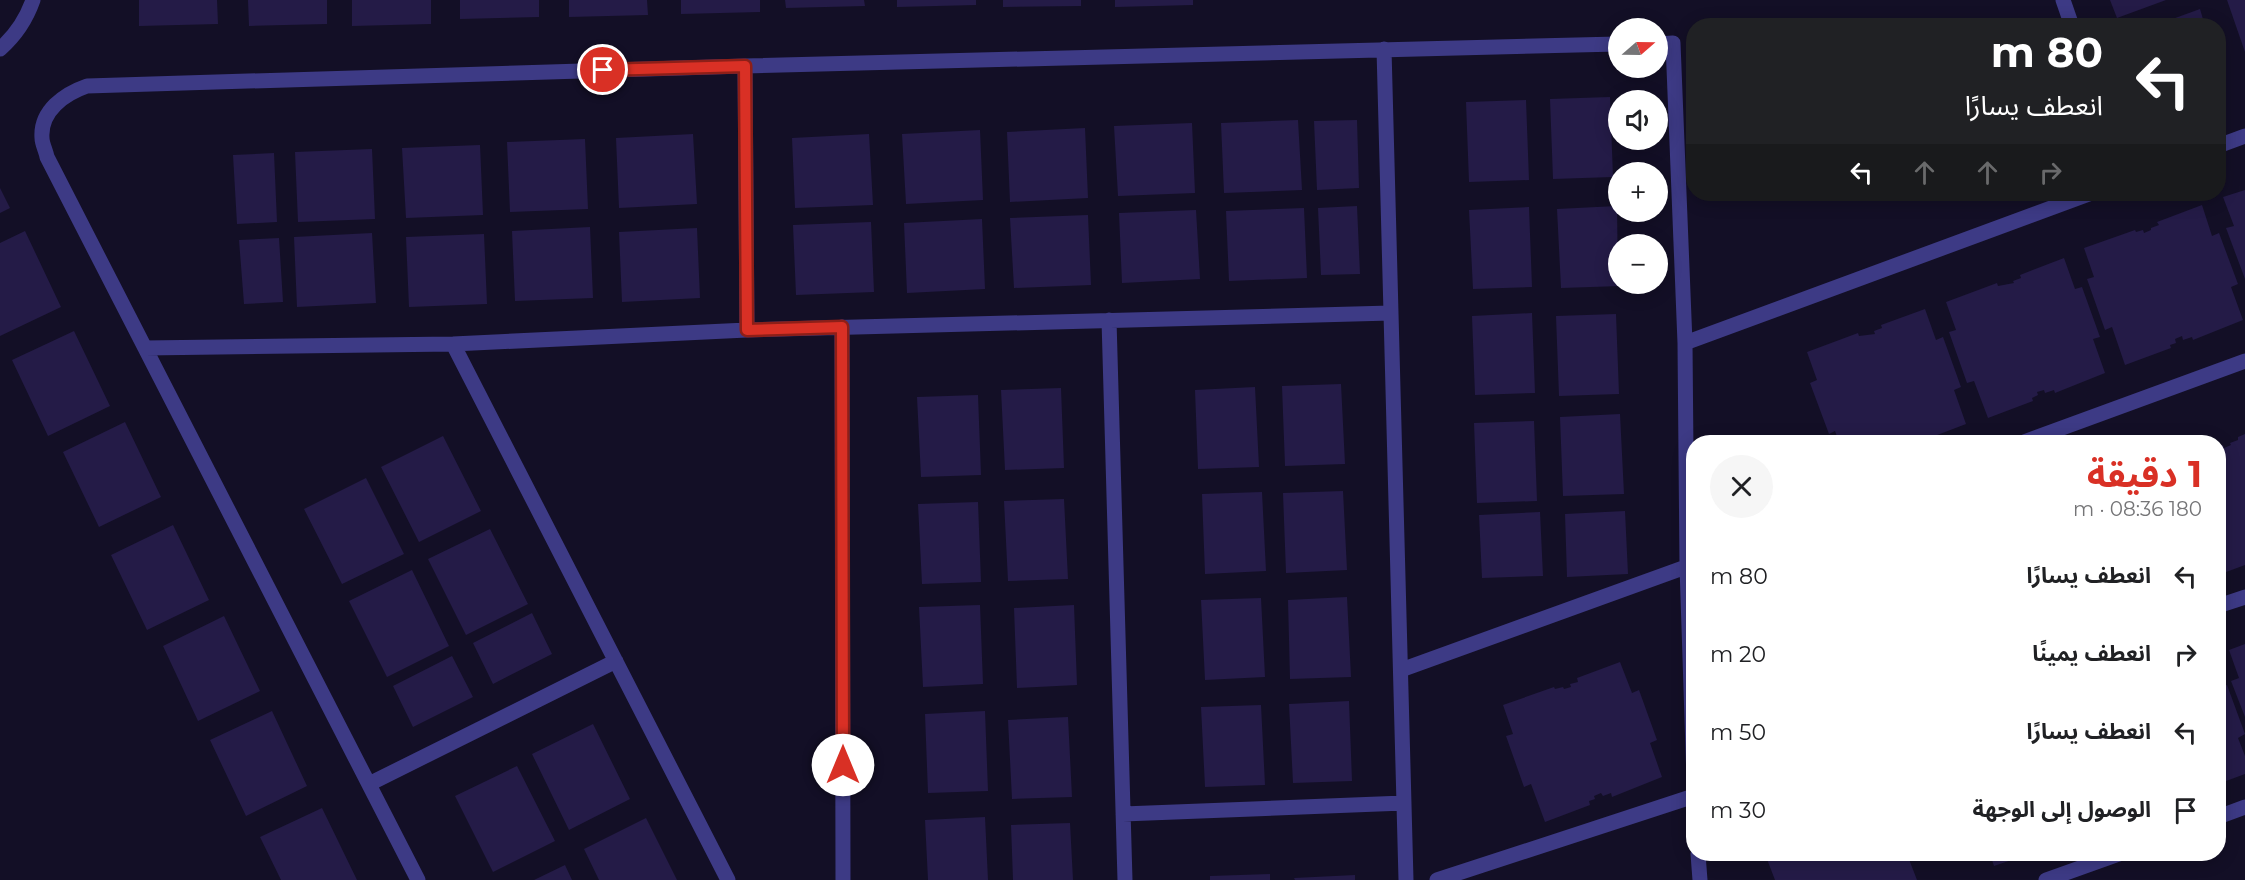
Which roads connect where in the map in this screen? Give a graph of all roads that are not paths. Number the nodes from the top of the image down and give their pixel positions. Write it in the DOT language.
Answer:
graph roads {
  1 [pos="33,0"];
  2 [pos="2063,0"];
  3 [pos="2069,18"];
  4 [pos="1668,43"];
  5 [pos="1608,44"];
  6 [pos="0,49"];
  7 [pos="1384,49"];
  8 [pos="745,66"];
  9 [pos="2245,136"];
  10 [pos="2226,143"];
  11 [pos="2070,201"];
  12 [pos="1391,313"];
  13 [pos="1109,320"];
  14 [pos="842,327"];
  15 [pos="747,330"];
  16 [pos="1685,343"];
  17 [pos="453,344"];
  18 [pos="145,348"];
  19 [pos="2245,361"];
  20 [pos="1687,435"];
  21 [pos="2043,435"];
  22 [pos="1686,566"];
  23 [pos="2245,597"];
  24 [pos="2226,603"];
  25 [pos="616,661"];
  26 [pos="1401,670"];
  27 [pos="369,784"];
  28 [pos="1686,799"];
  29 [pos="1404,803"];
  30 [pos="2245,807"];
  31 [pos="1123,814"];
  32 [pos="2226,814"];
  33 [pos="1699,861"];
  34 [pos="2099,861"];
  35 [pos="418,880"];
  36 [pos="728,880"];
  37 [pos="843,880"];
  38 [pos="1125,880"];
  39 [pos="1406,880"];
  40 [pos="1437,880"];
  41 [pos="1700,880"];
  42 [pos="2046,880"];
  1 -- 6 [label="street"];
  2 -- 3 [label="street"];
  4 -- 16 [label="street"];
  5 -- 7 [label="street"];
  7 -- 8 [label="street"];
  7 -- 12 [label="street"];
  8 -- 15 [label="street"];
  8 -- 18 [label="street"];
  9 -- 10 [label="street"];
  11 -- 16 [label="street"];
  12 -- 13 [label="street"];
  12 -- 26 [label="street"];
  13 -- 14 [label="street"];
  13 -- 31 [label="street"];
  14 -- 15 [label="street"];
  14 -- 37 [label="street"];
  15 -- 17 [label="street"];
  16 -- 20 [label="street"];
  17 -- 18 [label="street"];
  17 -- 25 [label="street"];
  18 -- 27 [label="street"];
  19 -- 21 [label="street"];
  22 -- 26 [label="street"];
  23 -- 24 [label="street"];
  25 -- 27 [label="street"];
  25 -- 36 [label="street"];
  26 -- 29 [label="street"];
  27 -- 35 [label="street"];
  28 -- 40 [label="street"];
  29 -- 31 [label="street"];
  29 -- 39 [label="street"];
  30 -- 32 [label="street"];
  31 -- 38 [label="street"];
  33 -- 41 [label="street"];
  34 -- 42 [label="street"];
}
